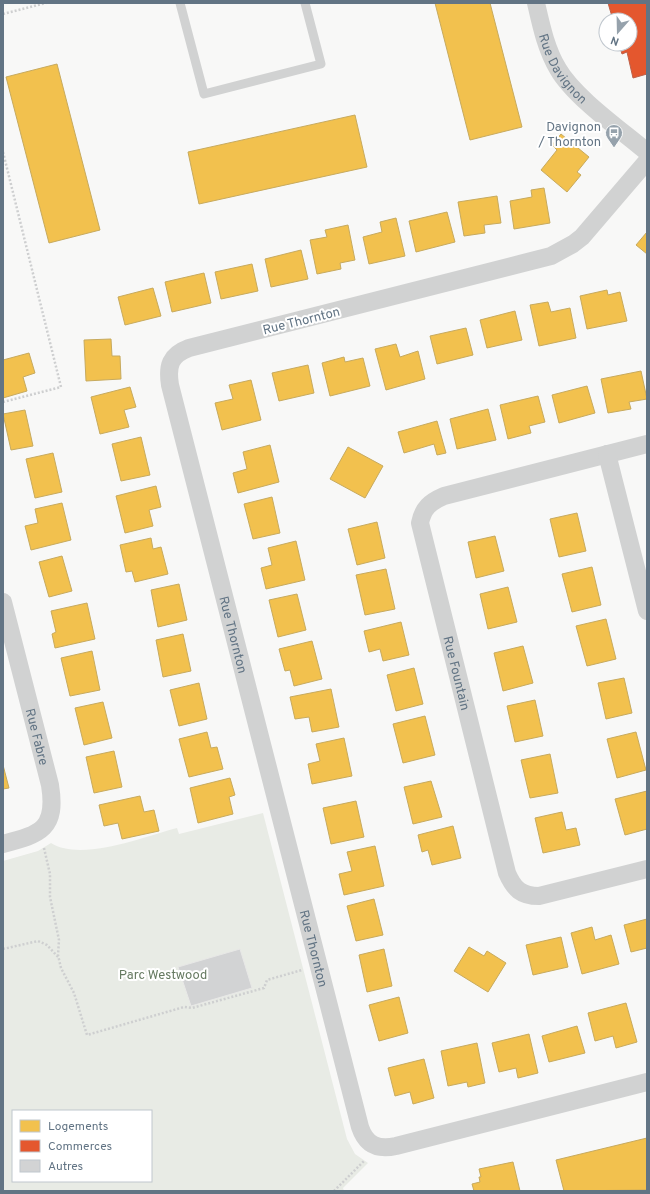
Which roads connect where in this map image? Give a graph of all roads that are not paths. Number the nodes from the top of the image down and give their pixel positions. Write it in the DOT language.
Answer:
graph roads {
  1 [pos="180,3"];
  2 [pos="305,3"];
  3 [pos="536,3"];
  4 [pos="647,152"];
  5 [pos="647,161"];
  6 [pos="647,444"];
  7 [pos="607,454"];
  8 [pos="3,602"];
  9 [pos="647,611"];
  10 [pos="5,621"];
  11 [pos="3,844"];
  12 [pos="647,869"];
  13 [pos="647,1082"];
  1 -- 2 [label="lane"];
  3 -- 4 [label="street, Rue Davignon"];
  5 -- 13 [label="street, Rue Thornton"];
  6 -- 7 [label="street, Rue Fountain"];
  7 -- 9 [label="street"];
  7 -- 12 [label="street, Rue Fountain"];
  8 -- 10 [label="street, Rue Fabre"];
  10 -- 11 [label="street, Rue Fabre"];
}
